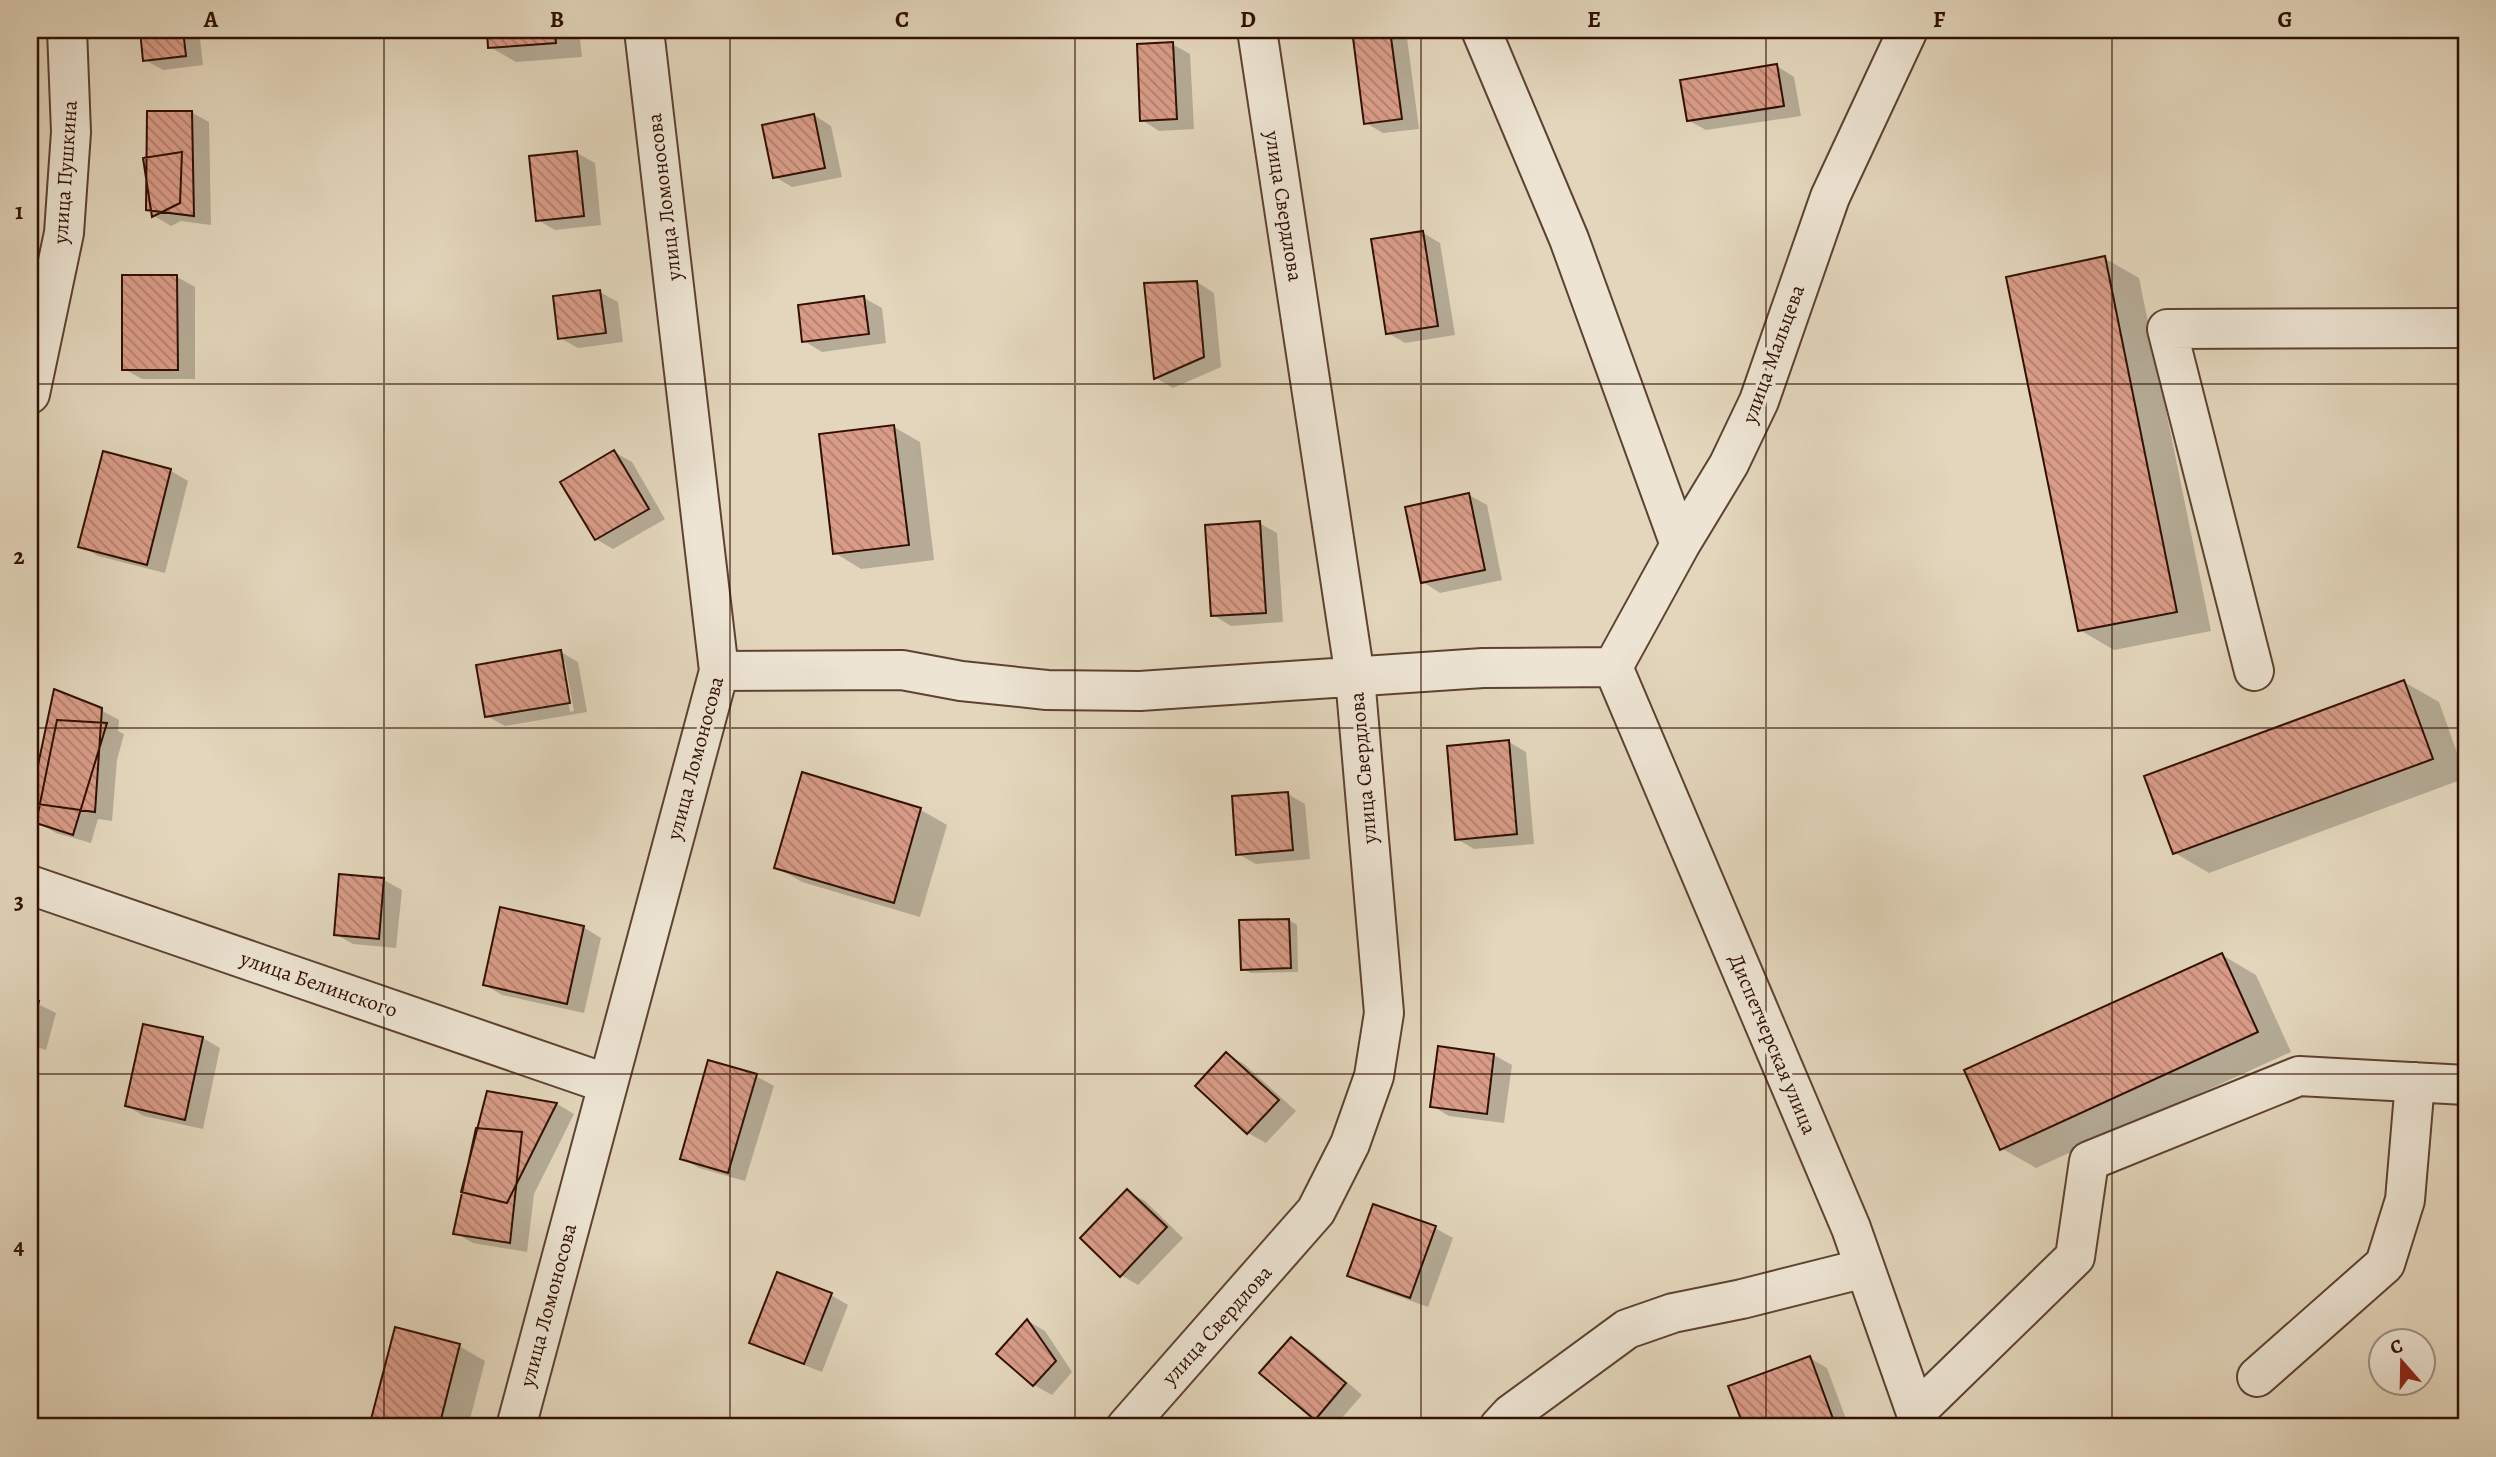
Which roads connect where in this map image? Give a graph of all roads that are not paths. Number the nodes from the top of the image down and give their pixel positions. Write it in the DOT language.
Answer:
graph roads {
  1 [pos="67,30"];
  2 [pos="644,30"];
  3 [pos="1257,30"];
  4 [pos="1481,30"];
  5 [pos="1908,30"];
  6 [pos="2466,328"];
  7 [pos="30,394"];
  8 [pos="1681,544"];
  9 [pos="1613,667"];
  10 [pos="719,671"];
  11 [pos="2253,671"];
  12 [pos="1355,677"];
  13 [pos="30,884"];
  14 [pos="2415,1082"];
  15 [pos="608,1084"];
  16 [pos="2466,1084"];
  17 [pos="1865,1268"];
  18 [pos="2257,1377"];
  19 [pos="1918,1420"];
  20 [pos="516,1427"];
  21 [pos="1126,1427"];
  22 [pos="1499,1427"];
  1 -- 7 [label="street, улица Пушкина"];
  2 -- 10 [label="street, улица Ломоносова"];
  3 -- 12 [label="street, улица Свердлова"];
  4 -- 8 [label="street"];
  5 -- 8 [label="street, улица Мальцева"];
  6 -- 11 [label="street"];
  8 -- 9 [label="street, улица Мальцева"];
  9 -- 12 [label="street"];
  9 -- 17 [label="street, Диспетчерская улица"];
  10 -- 12 [label="street"];
  10 -- 15 [label="street, улица Ломоносова"];
  12 -- 21 [label="street, улица Свердлова"];
  13 -- 15 [label="street, улица Белинского"];
  14 -- 16 [label="street"];
  14 -- 18 [label="street"];
  14 -- 19 [label="street"];
  15 -- 20 [label="street, улица Ломоносова"];
  17 -- 19 [label="street, Диспетчерская улица"];
  17 -- 22 [label="street"];
}
